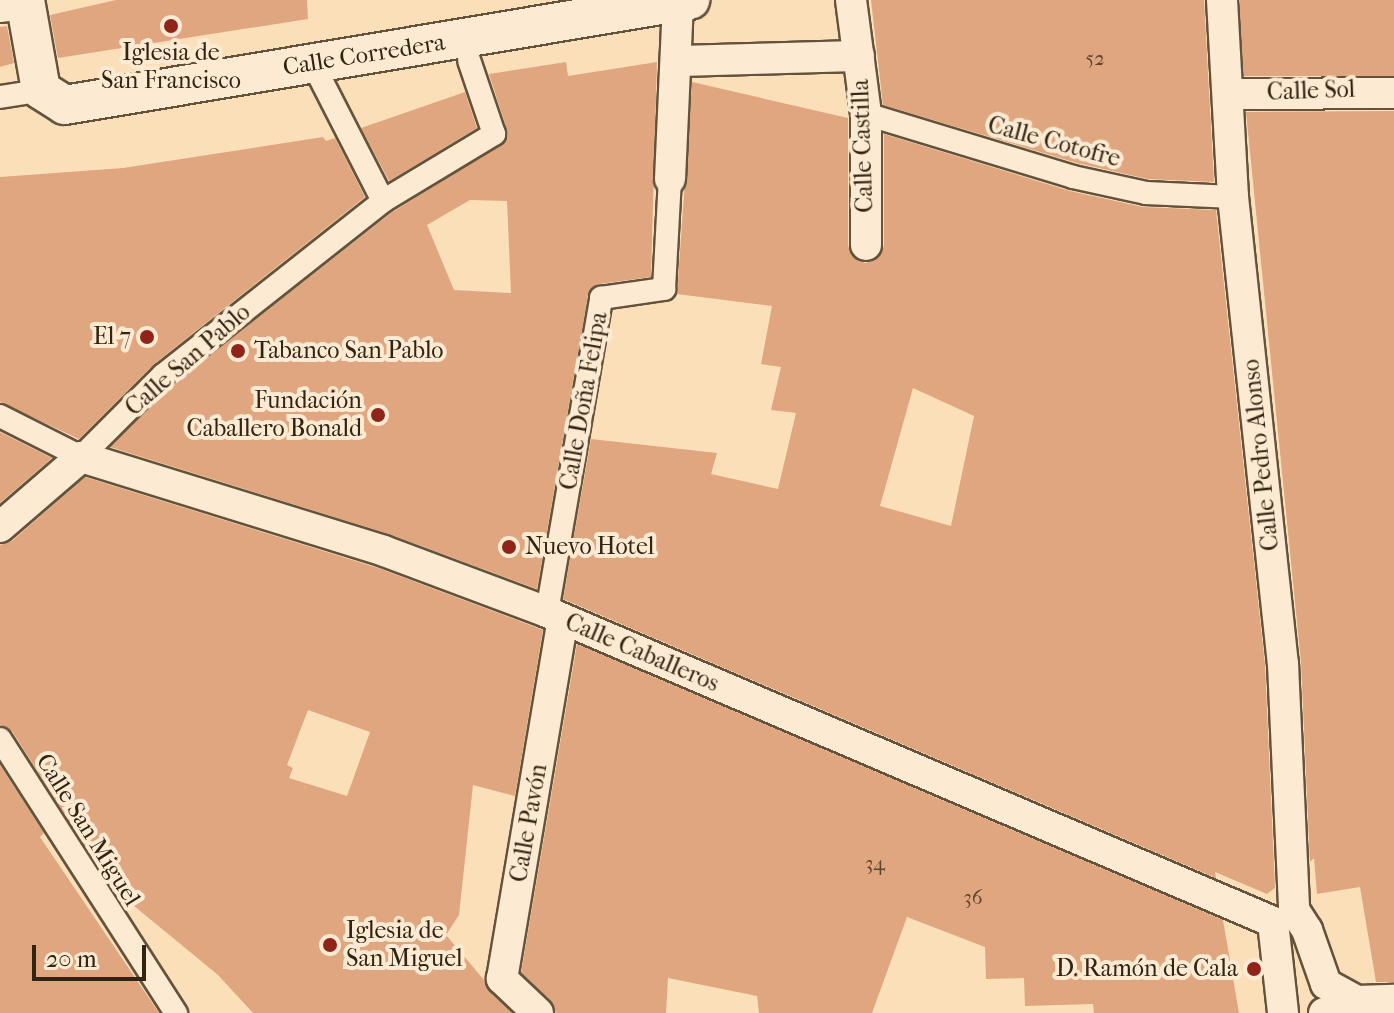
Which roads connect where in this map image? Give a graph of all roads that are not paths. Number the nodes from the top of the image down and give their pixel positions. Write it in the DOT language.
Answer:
graph roads {
  1 [pos="851,0"];
  2 [pos="1222,0"];
  3 [pos="684,2"];
  4 [pos="11,7"];
  5 [pos="859,56"];
  6 [pos="469,60"];
  7 [pos="677,61"];
  8 [pos="320,78"];
  9 [pos="32,92"];
  10 [pos="1394,93"];
  11 [pos="1228,94"];
  12 [pos="0,97"];
  13 [pos="866,114"];
  14 [pos="670,179"];
  15 [pos="1233,197"];
  16 [pos="383,201"];
  17 [pos="866,245"];
  18 [pos="0,416"];
  19 [pos="81,457"];
  20 [pos="0,527"];
  21 [pos="555,615"];
  22 [pos="0,739"];
  23 [pos="1283,916"];
  24 [pos="1394,1000"];
  25 [pos="1357,1001"];
  26 [pos="176,1013"];
  27 [pos="538,1013"];
  28 [pos="1283,1013"];
  29 [pos="1324,1013"];
  1 -- 5 [label="street, Calle Castilla"];
  2 -- 11 [label="street, Calle Pedro Alonso"];
  3 -- 7 [label="street, Calle Doña Felipa"];
  3 -- 9 [label="street, Calle Corredera"];
  4 -- 9 [label="street"];
  5 -- 7 [label="street"];
  5 -- 13 [label="street, Calle Castilla"];
  6 -- 16 [label="street, Calle San Pablo"];
  7 -- 14 [label="street, Calle Doña Felipa"];
  8 -- 16 [label="street"];
  9 -- 12 [label="street, Calle Corredera"];
  10 -- 11 [label="street, Calle Sol"];
  11 -- 15 [label="street, Calle Pedro Alonso"];
  13 -- 15 [label="street, Calle Cotofre"];
  13 -- 17 [label="street, Calle Castilla"];
  14 -- 21 [label="street, Calle Doña Felipa"];
  15 -- 23 [label="street, Calle Pedro Alonso"];
  16 -- 19 [label="street, Calle San Pablo"];
  18 -- 19 [label="street, Calle Caballeros"];
  19 -- 20 [label="street, Calle San Pablo"];
  19 -- 21 [label="street, Calle Caballeros"];
  21 -- 23 [label="street, Calle Caballeros"];
  21 -- 27 [label="street, Calle Pavón"];
  22 -- 26 [label="street, Calle San Miguel"];
  23 -- 25 [label="street"];
  23 -- 28 [label="street, Calle Pedro Alonso"];
  24 -- 25 [label="street"];
  25 -- 29 [label="street"];
}
